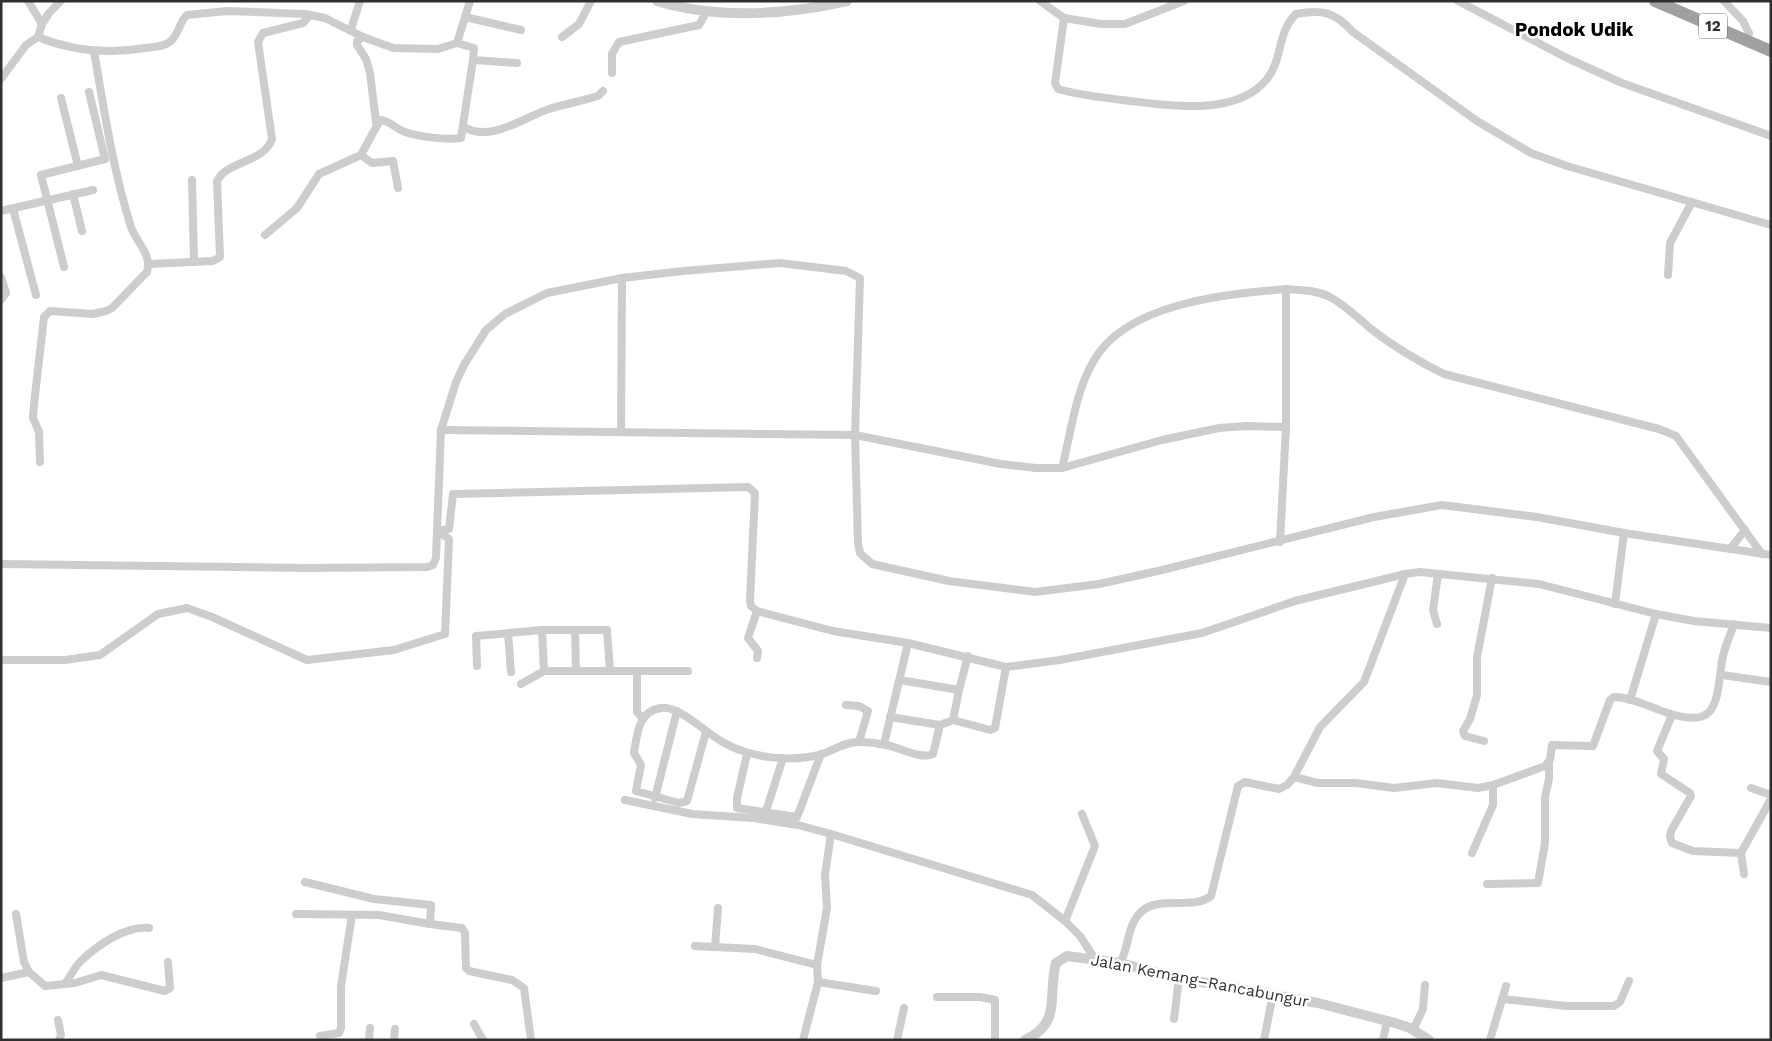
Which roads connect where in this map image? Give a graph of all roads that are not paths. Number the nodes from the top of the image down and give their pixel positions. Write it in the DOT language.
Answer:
graph roads {
  1 [pos="28,1"];
  2 [pos="61,1"];
  3 [pos="228,1"];
  4 [pos="360,1"];
  5 [pos="470,1"];
  6 [pos="591,1"];
  7 [pos="657,1"];
  8 [pos="846,1"];
  9 [pos="1040,1"];
  10 [pos="1184,1"];
  11 [pos="1458,1"];
  12 [pos="1655,1"];
  13 [pos="1671,1"];
  14 [pos="1724,1"];
  15 [pos="227,11"];
  16 [pos="706,13"];
  17 [pos="310,15"];
  18 [pos="464,17"];
  19 [pos="1064,18"];
  20 [pos="42,24"];
  21 [pos="351,29"];
  22 [pos="521,30"];
  23 [pos="1749,33"];
  24 [pos="363,36"];
  25 [pos="38,37"];
  26 [pos="562,37"];
  27 [pos="456,43"];
  28 [pos="1771,43"];
  29 [pos="1771,51"];
  30 [pos="94,52"];
  31 [pos="473,60"];
  32 [pos="517,63"];
  33 [pos="612,73"];
  34 [pos="1,79"];
  35 [pos="603,91"];
  36 [pos="89,92"];
  37 [pos="61,98"];
  38 [pos="376,122"];
  39 [pos="464,127"];
  40 [pos="1771,136"];
  41 [pos="361,155"];
  42 [pos="78,166"];
  43 [pos="192,180"];
  44 [pos="398,188"];
  45 [pos="93,190"];
  46 [pos="73,194"];
  47 [pos="47,201"];
  48 [pos="1692,202"];
  49 [pos="13,209"];
  50 [pos="1,211"];
  51 [pos="1771,225"];
  52 [pos="82,231"];
  53 [pos="265,235"];
  54 [pos="194,261"];
  55 [pos="149,264"];
  56 [pos="64,267"];
  57 [pos="1668,275"];
  58 [pos="1,277"];
  59 [pos="622,278"];
  60 [pos="1286,289"];
  61 [pos="36,295"];
  62 [pos="1,300"];
  63 [pos="1286,427"];
  64 [pos="441,430"];
  65 [pos="621,431"];
  66 [pos="855,435"];
  67 [pos="40,462"];
  68 [pos="1062,468"];
  69 [pos="454,494"];
  70 [pos="438,498"];
  71 [pos="1745,530"];
  72 [pos="437,531"];
  73 [pos="1624,533"];
  74 [pos="1280,542"];
  75 [pos="1730,549"];
  76 [pos="1762,554"];
  77 [pos="1771,555"];
  78 [pos="1,564"];
  79 [pos="1405,574"];
  80 [pos="1438,574"];
  81 [pos="1492,578"];
  82 [pos="1615,604"];
  83 [pos="757,611"];
  84 [pos="1656,614"];
  85 [pos="1437,624"];
  86 [pos="1734,624"];
  87 [pos="1771,628"];
  88 [pos="542,630"];
  89 [pos="575,630"];
  90 [pos="508,633"];
  91 [pos="908,643"];
  92 [pos="968,656"];
  93 [pos="757,658"];
  94 [pos="1,660"];
  95 [pos="477,666"];
  96 [pos="1006,667"];
  97 [pos="544,671"];
  98 [pos="576,671"];
  99 [pos="610,671"];
  100 [pos="637,671"];
  101 [pos="688,671"];
  102 [pos="511,672"];
  103 [pos="1722,675"];
  104 [pos="900,680"];
  105 [pos="1771,682"];
  106 [pos="521,684"];
  107 [pos="959,690"];
  108 [pos="1630,700"];
  109 [pos="846,705"];
  110 [pos="677,711"];
  111 [pos="1672,715"];
  112 [pos="890,717"];
  113 [pos="643,719"];
  114 [pos="953,720"];
  115 [pos="940,725"];
  116 [pos="706,732"];
  117 [pos="1484,741"];
  118 [pos="859,742"];
  119 [pos="884,744"];
  120 [pos="747,754"];
  121 [pos="821,754"];
  122 [pos="783,758"];
  123 [pos="1549,764"];
  124 [pos="1294,777"];
  125 [pos="1493,784"];
  126 [pos="1751,788"];
  127 [pos="1771,795"];
  128 [pos="655,798"];
  129 [pos="1771,799"];
  130 [pos="625,800"];
  131 [pos="766,811"];
  132 [pos="1082,814"];
  133 [pos="831,834"];
  134 [pos="1472,852"];
  135 [pos="1741,853"];
  136 [pos="1744,874"];
  137 [pos="305,882"];
  138 [pos="1487,884"];
  139 [pos="718,908"];
  140 [pos="16,914"];
  141 [pos="296,914"];
  142 [pos="352,915"];
  143 [pos="1065,921"];
  144 [pos="430,924"];
  145 [pos="149,928"];
  146 [pos="696,946"];
  147 [pos="715,947"];
  148 [pos="1095,959"];
  149 [pos="168,962"];
  150 [pos="1120,963"];
  151 [pos="816,965"];
  152 [pos="29,972"];
  153 [pos="1,978"];
  154 [pos="1178,978"];
  155 [pos="1629,981"];
  156 [pos="818,982"];
  157 [pos="65,984"];
  158 [pos="1425,985"];
  159 [pos="1506,986"];
  160 [pos="876,991"];
  161 [pos="1273,994"];
  162 [pos="937,997"];
  163 [pos="1504,998"];
  164 [pos="904,1008"];
  165 [pos="1174,1019"];
  166 [pos="58,1020"];
  167 [pos="1386,1021"];
  168 [pos="474,1024"];
  169 [pos="370,1028"];
  170 [pos="395,1029"];
  171 [pos="1413,1030"];
  172 [pos="320,1036"];
  173 [pos="804,1038"];
  174 [pos="60,1040"];
  175 [pos="369,1040"];
  176 [pos="394,1040"];
  177 [pos="483,1040"];
  178 [pos="531,1040"];
  179 [pos="813,1040"];
  180 [pos="897,1040"];
  181 [pos="995,1040"];
  182 [pos="1025,1040"];
  183 [pos="1264,1040"];
  184 [pos="1383,1040"];
  185 [pos="1429,1040"];
  186 [pos="1490,1040"];
  1 -- 20 [label="street"];
  2 -- 20 [label="street"];
  3 -- 15 [label="street"];
  4 -- 21 [label="street"];
  5 -- 18 [label="street"];
  6 -- 26 [label="street"];
  7 -- 16 [label="street"];
  8 -- 16 [label="street"];
  9 -- 19 [label="street"];
  10 -- 19 [label="street"];
  11 -- 40 [label="street"];
  12 -- 29 [label="highway, 12"];
  13 -- 23 [label="highway, 12"];
  14 -- 23 [label="street"];
  15 -- 17 [label="street"];
  15 -- 30 [label="street"];
  16 -- 33 [label="street"];
  17 -- 21 [label="street"];
  17 -- 54 [label="street"];
  18 -- 22 [label="street"];
  18 -- 27 [label="street"];
  19 -- 48 [label="street"];
  20 -- 25 [label="street"];
  21 -- 24 [label="street"];
  23 -- 28 [label="highway, 12"];
  24 -- 27 [label="street"];
  24 -- 38 [label="street"];
  25 -- 30 [label="street"];
  25 -- 34 [label="street"];
  27 -- 31 [label="street"];
  30 -- 55 [label="street"];
  31 -- 32 [label="street"];
  31 -- 39 [label="street"];
  35 -- 39 [label="street"];
  36 -- 42 [label="street"];
  37 -- 42 [label="street"];
  38 -- 39 [label="street"];
  38 -- 41 [label="street"];
  41 -- 44 [label="street"];
  41 -- 53 [label="street"];
  42 -- 47 [label="street"];
  43 -- 54 [label="street"];
  45 -- 46 [label="street"];
  46 -- 47 [label="street"];
  46 -- 52 [label="street"];
  47 -- 49 [label="street"];
  47 -- 56 [label="street"];
  48 -- 51 [label="street"];
  48 -- 57 [label="street"];
  49 -- 50 [label="street"];
  49 -- 61 [label="street"];
  54 -- 55 [label="street"];
  55 -- 67 [label="street"];
  58 -- 62 [label="street"];
  59 -- 64 [label="street"];
  59 -- 65 [label="street"];
  59 -- 66 [label="street"];
  60 -- 63 [label="street"];
  60 -- 68 [label="street"];
  60 -- 71 [label="street"];
  63 -- 68 [label="street"];
  63 -- 74 [label="street"];
  64 -- 65 [label="street"];
  64 -- 70 [label="street"];
  65 -- 66 [label="street"];
  66 -- 68 [label="street"];
  66 -- 74 [label="street"];
  69 -- 70 [label="street"];
  69 -- 72 [label="street"];
  69 -- 83 [label="street"];
  70 -- 72 [label="street"];
  71 -- 75 [label="street"];
  71 -- 76 [label="street"];
  72 -- 78 [label="street"];
  72 -- 94 [label="street"];
  73 -- 74 [label="street"];
  73 -- 75 [label="street"];
  73 -- 82 [label="street"];
  75 -- 76 [label="street"];
  76 -- 77 [label="street"];
  79 -- 80 [label="street"];
  79 -- 96 [label="street"];
  79 -- 124 [label="street"];
  80 -- 81 [label="street"];
  80 -- 85 [label="street"];
  81 -- 82 [label="street"];
  81 -- 117 [label="street"];
  82 -- 84 [label="street"];
  83 -- 91 [label="street"];
  83 -- 93 [label="street"];
  84 -- 86 [label="street"];
  84 -- 108 [label="street"];
  86 -- 87 [label="street"];
  86 -- 103 [label="street"];
  88 -- 89 [label="street"];
  88 -- 90 [label="street"];
  88 -- 97 [label="street"];
  89 -- 98 [label="street"];
  89 -- 99 [label="street"];
  90 -- 95 [label="street"];
  90 -- 102 [label="street"];
  91 -- 92 [label="street"];
  91 -- 104 [label="street"];
  92 -- 96 [label="street"];
  92 -- 107 [label="street"];
  96 -- 114 [label="street"];
  97 -- 98 [label="street"];
  97 -- 106 [label="street"];
  98 -- 99 [label="street"];
  99 -- 100 [label="street"];
  100 -- 101 [label="street"];
  100 -- 113 [label="street"];
  103 -- 105 [label="street"];
  103 -- 111 [label="street"];
  104 -- 107 [label="street"];
  104 -- 112 [label="street"];
  107 -- 114 [label="street"];
  108 -- 111 [label="street"];
  108 -- 123 [label="street"];
  109 -- 118 [label="street"];
  110 -- 113 [label="street"];
  110 -- 116 [label="street"];
  110 -- 128 [label="street"];
  111 -- 135 [label="street"];
  112 -- 115 [label="street"];
  112 -- 119 [label="street"];
  113 -- 128 [label="street"];
  114 -- 115 [label="street"];
  115 -- 119 [label="street"];
  116 -- 120 [label="street"];
  116 -- 128 [label="street"];
  118 -- 119 [label="street"];
  118 -- 121 [label="street"];
  120 -- 122 [label="street"];
  120 -- 131 [label="street"];
  121 -- 122 [label="street"];
  121 -- 131 [label="street"];
  122 -- 131 [label="street"];
  123 -- 125 [label="street"];
  123 -- 138 [label="street"];
  124 -- 125 [label="street"];
  124 -- 150 [label="street"];
  125 -- 134 [label="street"];
  126 -- 127 [label="street"];
  129 -- 135 [label="street"];
  130 -- 133 [label="street"];
  132 -- 143 [label="street"];
  133 -- 143 [label="street"];
  133 -- 151 [label="street"];
  135 -- 136 [label="street"];
  137 -- 144 [label="street"];
  139 -- 147 [label="street"];
  140 -- 152 [label="street"];
  141 -- 142 [label="street"];
  142 -- 144 [label="street"];
  142 -- 172 [label="street"];
  143 -- 148 [label="street"];
  144 -- 178 [label="street"];
  145 -- 157 [label="street"];
  146 -- 147 [label="street"];
  147 -- 151 [label="street"];
  148 -- 150 [label="street, Jalan Kemang–Rancabungur"];
  148 -- 182 [label="street, Jalan Kemang–Rancabungur"];
  149 -- 157 [label="street"];
  150 -- 154 [label="street, Jalan Kemang–Rancabungur"];
  151 -- 156 [label="street"];
  152 -- 153 [label="street"];
  152 -- 157 [label="street"];
  154 -- 161 [label="street, Jalan Kemang–Rancabungur"];
  154 -- 165 [label="street"];
  155 -- 163 [label="street"];
  156 -- 160 [label="street"];
  156 -- 173 [label="street"];
  158 -- 171 [label="street"];
  159 -- 163 [label="street"];
  161 -- 167 [label="street, Jalan Kemang–Rancabungur"];
  161 -- 183 [label="street"];
  162 -- 181 [label="street"];
  163 -- 186 [label="street"];
  164 -- 180 [label="street"];
  166 -- 174 [label="street"];
  167 -- 171 [label="street, Jalan Kemang–Rancabungur"];
  167 -- 184 [label="street"];
  168 -- 177 [label="street"];
  169 -- 175 [label="street"];
  170 -- 176 [label="street"];
  171 -- 185 [label="street, Jalan Kemang–Rancabungur"];
  173 -- 179 [label="street"];
}
